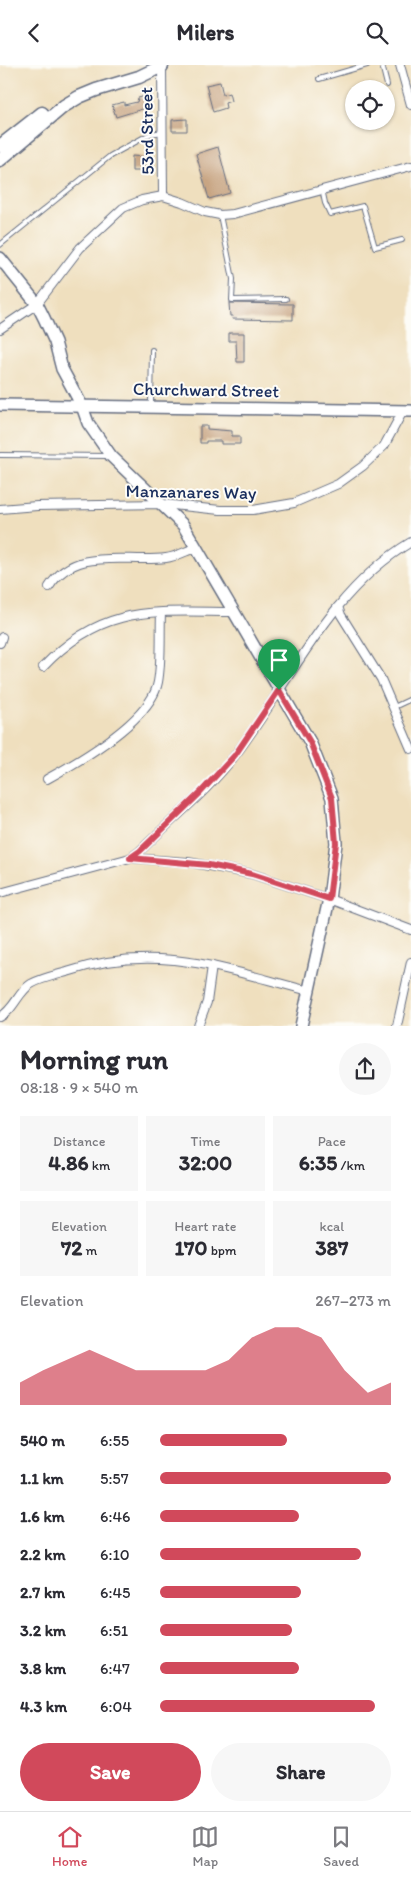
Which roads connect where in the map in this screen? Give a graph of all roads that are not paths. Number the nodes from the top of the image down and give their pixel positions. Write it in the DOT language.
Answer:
graph roads {
  1 [pos="163,65"];
  2 [pos="367,65"];
  3 [pos="382,65"];
  4 [pos="400,65"];
  5 [pos="319,79"];
  6 [pos="386,80"];
  7 [pos="411,105"];
  8 [pos="162,132"];
  9 [pos="0,146"];
  10 [pos="0,160"];
  11 [pos="411,166"];
  12 [pos="322,189"];
  13 [pos="163,196"];
  14 [pos="220,215"];
  15 [pos="402,240"];
  16 [pos="0,245"];
  17 [pos="0,258"];
  18 [pos="286,299"];
  19 [pos="37,304"];
  20 [pos="0,329"];
  21 [pos="152,349"];
  22 [pos="0,405"];
  23 [pos="82,406"];
  24 [pos="151,407"];
  25 [pos="407,411"];
  26 [pos="0,455"];
  27 [pos="111,456"];
  28 [pos="163,504"];
  29 [pos="0,509"];
  30 [pos="411,542"];
  31 [pos="195,548"];
  32 [pos="49,587"];
  33 [pos="338,607"];
  34 [pos="235,612"];
  35 [pos="162,613"];
  36 [pos="43,667"];
  37 [pos="279,690"];
  38 [pos="411,699"];
  39 [pos="394,707"];
  40 [pos="411,749"];
  41 [pos="47,779"];
  42 [pos="130,858"];
  43 [pos="0,893"];
  44 [pos="329,899"];
  45 [pos="411,931"];
  46 [pos="411,962"];
  47 [pos="212,966"];
  48 [pos="309,991"];
  49 [pos="0,1017"];
  50 [pos="198,1026"];
  51 [pos="301,1026"];
  52 [pos="397,1026"];
  1 -- 8 [label="street, 53rd Street"];
  1 -- 9 [label="main road"];
  1 -- 10 [label="main road"];
  2 -- 5 [label="lane"];
  3 -- 6 [label="lane"];
  4 -- 7 [label="street"];
  8 -- 13 [label="street, 53rd Street"];
  8 -- 16 [label="lane"];
  11 -- 12 [label="street"];
  12 -- 14 [label="street"];
  12 -- 15 [label="lane"];
  13 -- 14 [label="street"];
  13 -- 19 [label="street"];
  14 -- 18 [label="lane"];
  17 -- 19 [label="street"];
  19 -- 20 [label="street"];
  19 -- 23 [label="street"];
  21 -- 24 [label="lane"];
  22 -- 23 [label="street, Churchward Street"];
  23 -- 24 [label="street, Churchward Street"];
  23 -- 27 [label="street"];
  24 -- 25 [label="street, Churchward Street"];
  25 -- 28 [label="street, Manzanares Way"];
  26 -- 27 [label="lane"];
  27 -- 28 [label="street"];
  28 -- 29 [label="street, Manzanares Way"];
  28 -- 31 [label="street"];
  30 -- 33 [label="street"];
  31 -- 32 [label="street"];
  31 -- 34 [label="street"];
  33 -- 37 [label="street"];
  33 -- 39 [label="street"];
  34 -- 35 [label="street"];
  34 -- 37 [label="street"];
  35 -- 36 [label="street"];
  35 -- 41 [label="street"];
  37 -- 42 [label="street"];
  37 -- 44 [label="street"];
  38 -- 39 [label="lane"];
  39 -- 40 [label="street"];
  42 -- 43 [label="street"];
  42 -- 44 [label="street"];
  44 -- 45 [label="street"];
  44 -- 48 [label="street"];
  46 -- 52 [label="street"];
  47 -- 48 [label="street"];
  47 -- 49 [label="street"];
  47 -- 50 [label="street"];
  48 -- 51 [label="street"];
}
